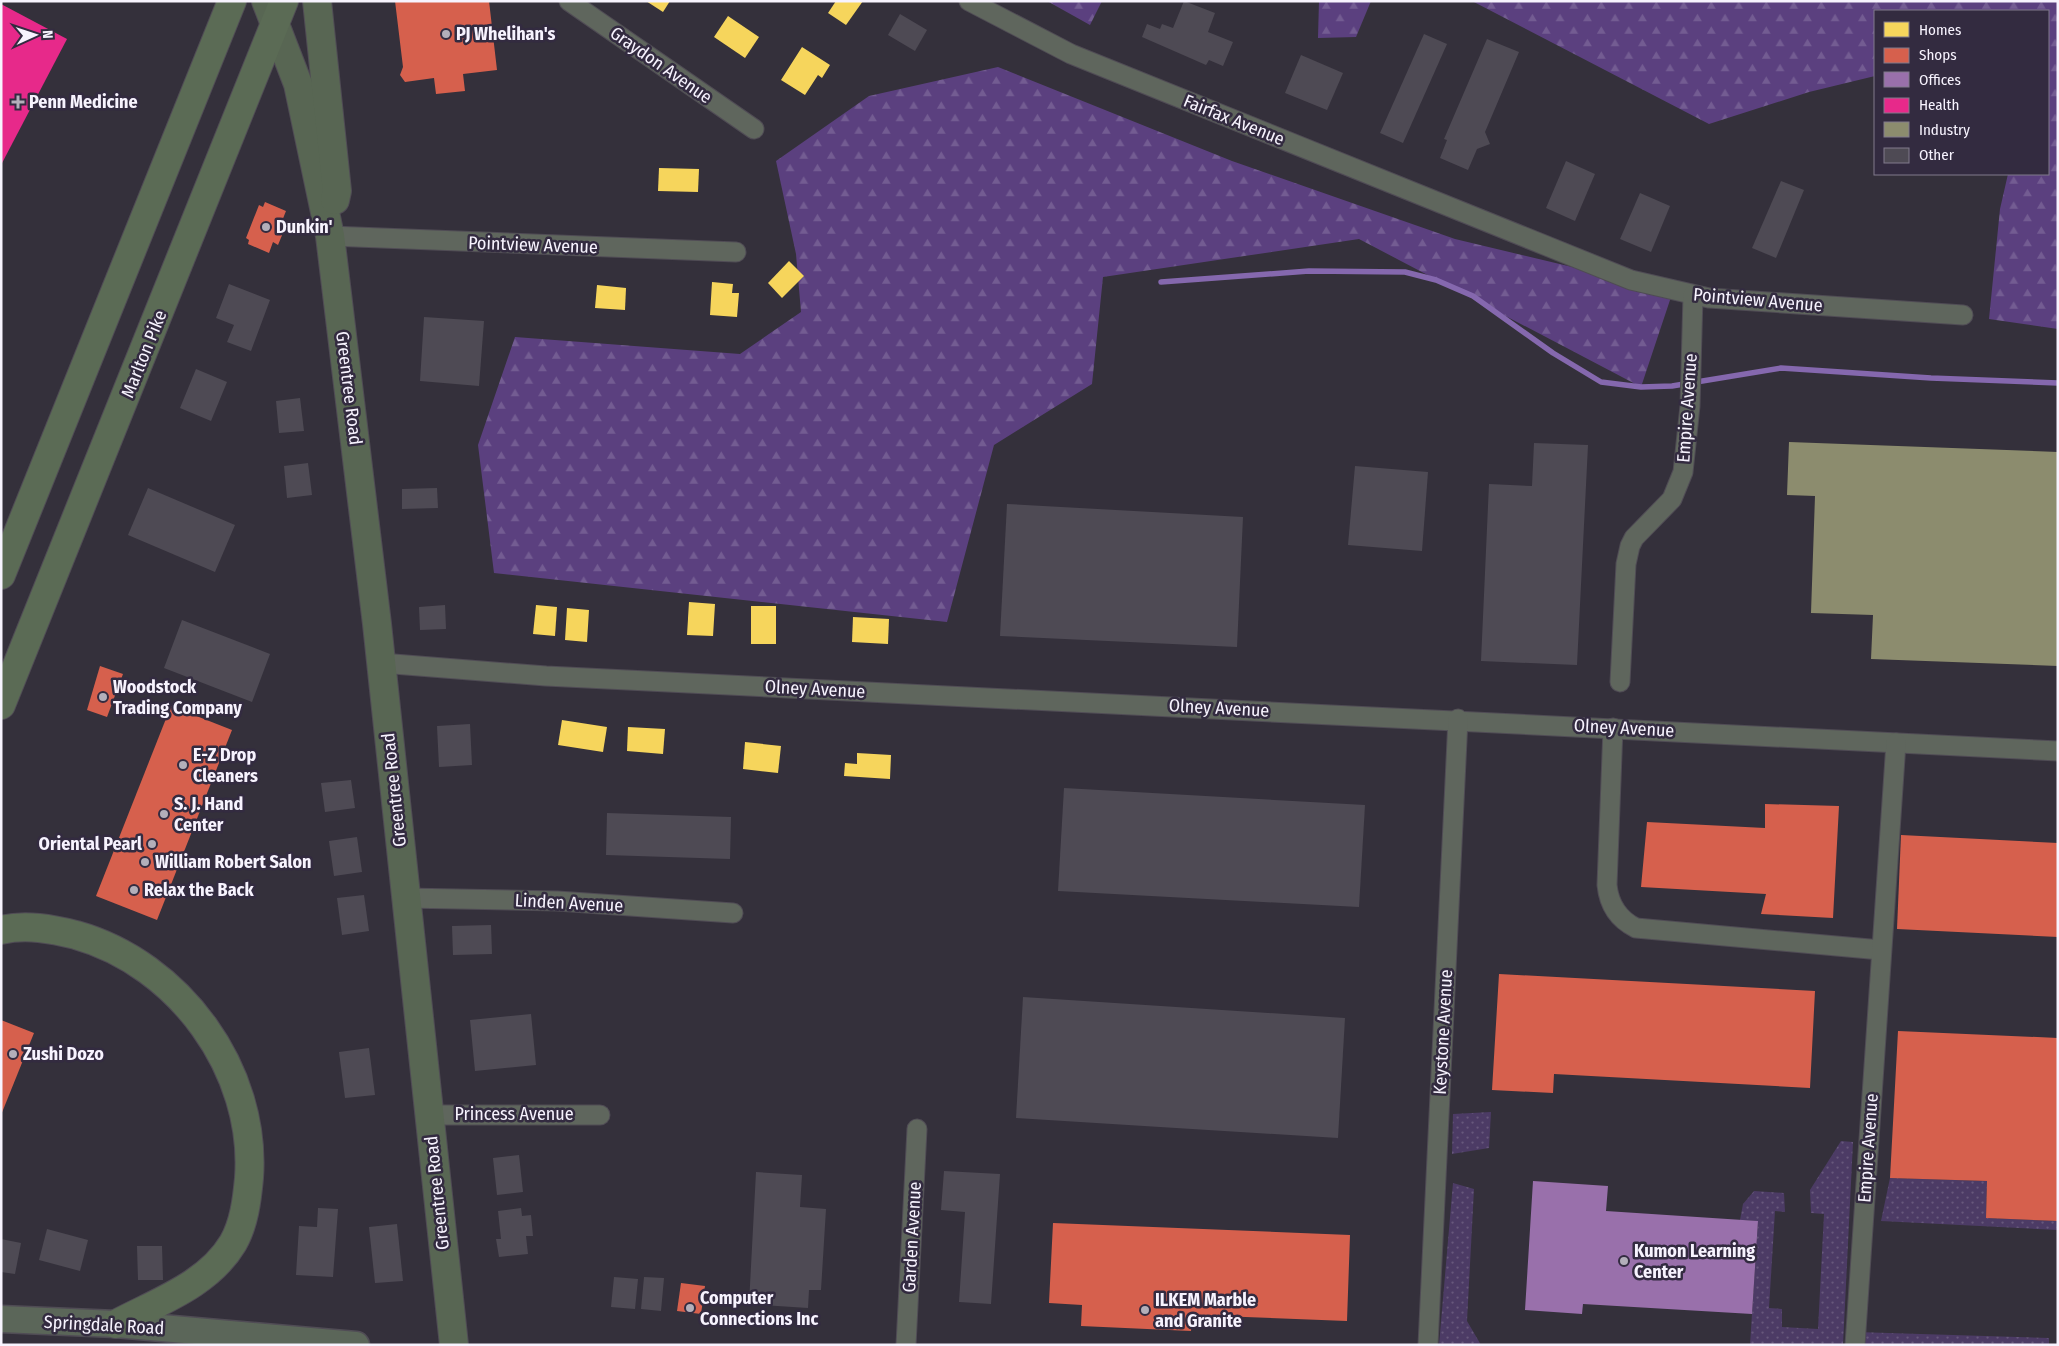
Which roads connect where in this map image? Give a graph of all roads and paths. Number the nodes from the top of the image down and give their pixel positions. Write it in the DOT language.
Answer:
graph roads {
  1 [pos="232,1"];
  2 [pos="317,1"];
  3 [pos="568,1"];
  4 [pos="969,1"];
  5 [pos="275,9"];
  6 [pos="754,129"];
  7 [pos="1504,229"];
  8 [pos="330,236"];
  9 [pos="736,252"];
  10 [pos="1693,295"];
  11 [pos="1963,315"];
  12 [pos="1,575"];
  13 [pos="381,662"];
  14 [pos="1620,682"];
  15 [pos="1,705"];
  16 [pos="1458,719"];
  17 [pos="1613,728"];
  18 [pos="1896,743"];
  19 [pos="2058,751"];
  20 [pos="405,898"];
  21 [pos="733,913"];
  22 [pos="1,930"];
  23 [pos="1881,950"];
  24 [pos="428,1115"];
  25 [pos="600,1115"];
  26 [pos="917,1129"];
  27 [pos="1,1319"];
  28 [pos="116,1324"];
  29 [pos="356,1345"];
  30 [pos="454,1345"];
  31 [pos="906,1345"];
  32 [pos="1428,1345"];
  33 [pos="1855,1345"];
  1 -- 12 [label="highway"];
  2 -- 8 [label="main road, Greentree Road"];
  3 -- 6 [label="street, Graydon Avenue"];
  4 -- 7 [label="street, Fairfax Avenue"];
  5 -- 8 [label="main road, Greentree Road"];
  5 -- 15 [label="highway, Marlton Pike"];
  7 -- 10 [label="street, Pointview Avenue"];
  8 -- 9 [label="street, Pointview Avenue"];
  8 -- 13 [label="main road, Greentree Road"];
  10 -- 11 [label="street, Pointview Avenue"];
  10 -- 14 [label="street, Empire Avenue"];
  13 -- 16 [label="street, Olney Avenue"];
  13 -- 20 [label="main road, Greentree Road"];
  16 -- 17 [label="street, Olney Avenue"];
  16 -- 32 [label="street, Keystone Avenue"];
  17 -- 18 [label="street, Olney Avenue"];
  17 -- 23 [label="street"];
  18 -- 19 [label="street, Olney Avenue"];
  18 -- 23 [label="street, Empire Avenue"];
  20 -- 21 [label="street, Linden Avenue"];
  20 -- 24 [label="main road, Greentree Road"];
  22 -- 28 [label="highway"];
  23 -- 33 [label="street, Empire Avenue"];
  24 -- 25 [label="street, Princess Avenue"];
  24 -- 30 [label="main road, Greentree Road"];
  26 -- 31 [label="street, Garden Avenue"];
  27 -- 28 [label="main road, Springdale Road"];
  28 -- 29 [label="main road, Springdale Road"];
}
